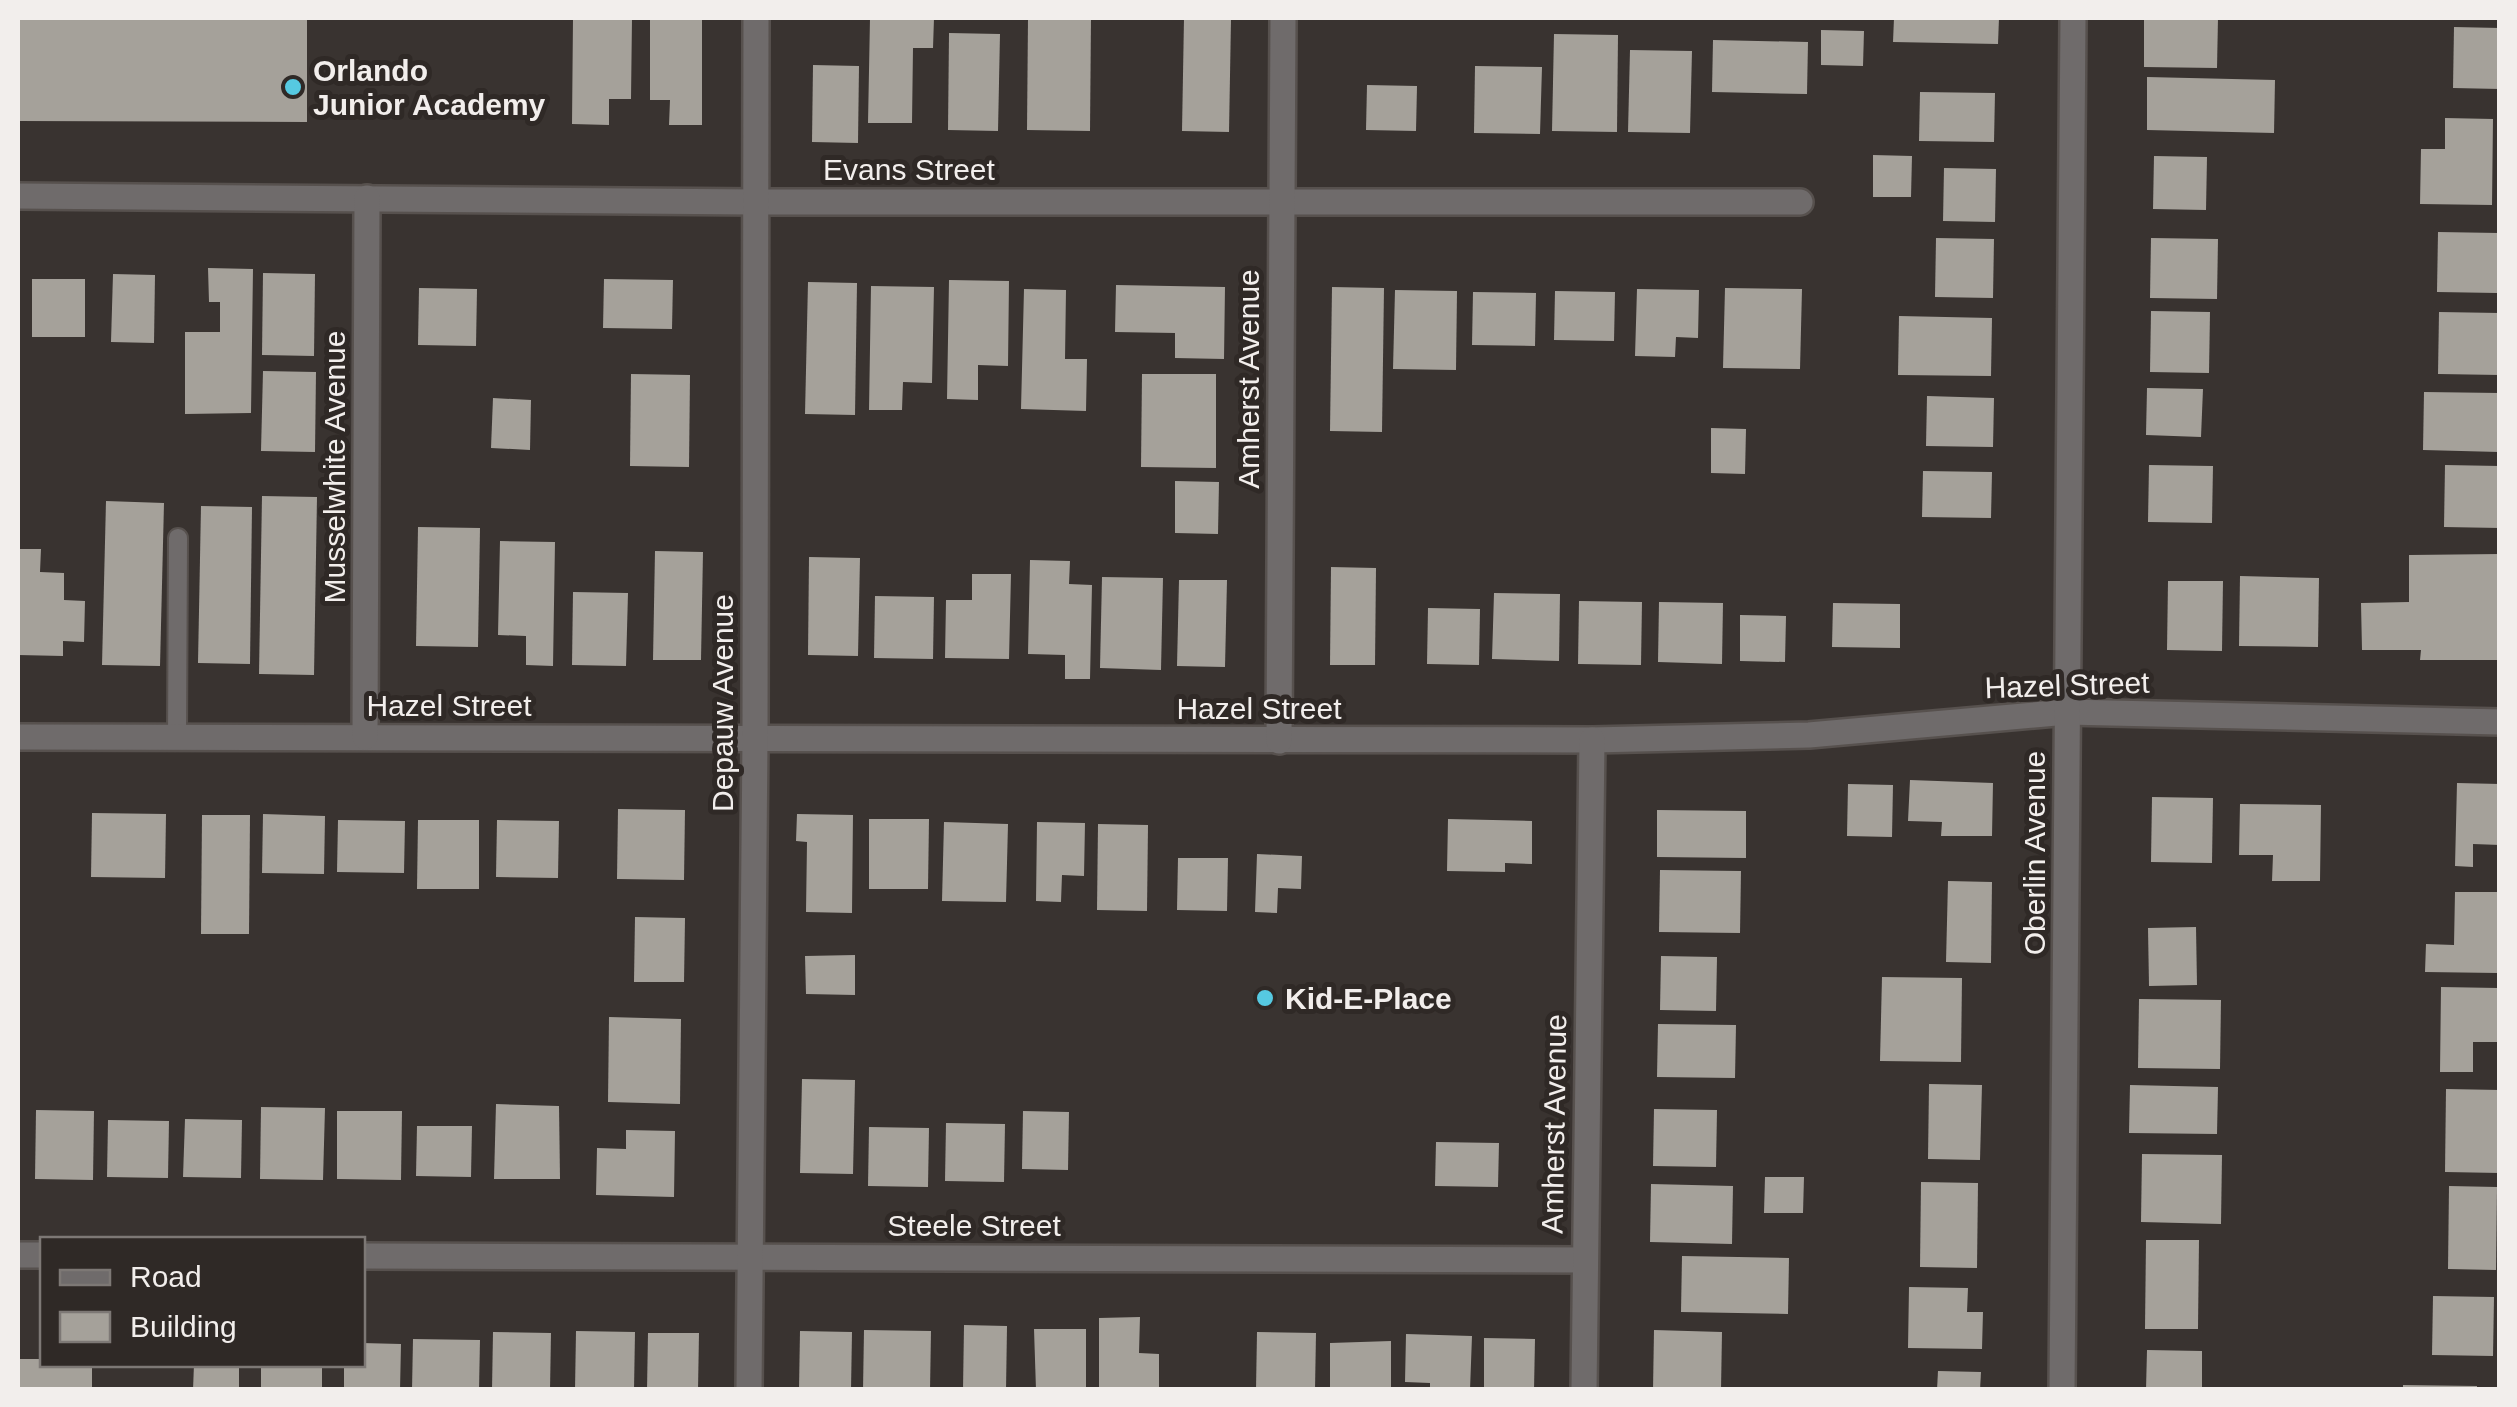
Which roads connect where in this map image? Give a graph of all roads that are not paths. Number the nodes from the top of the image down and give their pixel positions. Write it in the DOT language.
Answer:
graph roads {
  1 [pos="756,18"];
  2 [pos="1283,18"];
  3 [pos="2073,18"];
  4 [pos="18,196"];
  5 [pos="367,198"];
  6 [pos="756,202"];
  7 [pos="1281,202"];
  8 [pos="1800,202"];
  9 [pos="178,538"];
  10 [pos="2067,712"];
  11 [pos="2500,722"];
  12 [pos="18,737"];
  13 [pos="177,737"];
  14 [pos="365,737"];
  15 [pos="755,739"];
  16 [pos="1592,740"];
  17 [pos="1279,742"];
  18 [pos="365,1256"];
  19 [pos="751,1256"];
  20 [pos="1584,1260"];
  21 [pos="749,1390"];
  22 [pos="1584,1390"];
  23 [pos="2062,1390"];
  1 -- 6 [label="street, Depauw Avenue"];
  2 -- 7 [label="street, Amherst Avenue"];
  3 -- 10 [label="street, Oberlin Avenue"];
  4 -- 5 [label="street, Evans Street"];
  5 -- 6 [label="street, Evans Street"];
  5 -- 14 [label="street, Musselwhite Avenue"];
  6 -- 7 [label="street, Evans Street"];
  6 -- 15 [label="street, Depauw Avenue"];
  7 -- 8 [label="street, Evans Street"];
  7 -- 17 [label="street, Amherst Avenue"];
  9 -- 13 [label="lane"];
  10 -- 11 [label="street, Hazel Street"];
  10 -- 16 [label="street, Hazel Street"];
  10 -- 23 [label="street, Oberlin Avenue"];
  12 -- 13 [label="street, Hazel Street"];
  13 -- 14 [label="street, Hazel Street"];
  14 -- 15 [label="street, Hazel Street"];
  15 -- 17 [label="street, Hazel Street"];
  15 -- 19 [label="street, Depauw Avenue"];
  16 -- 17 [label="street, Hazel Street"];
  16 -- 20 [label="street, Amherst Avenue"];
  18 -- 19 [label="street, Steele Street"];
  19 -- 20 [label="street, Steele Street"];
  19 -- 21 [label="street, Depauw Avenue"];
  20 -- 22 [label="street, Amherst Avenue"];
}
